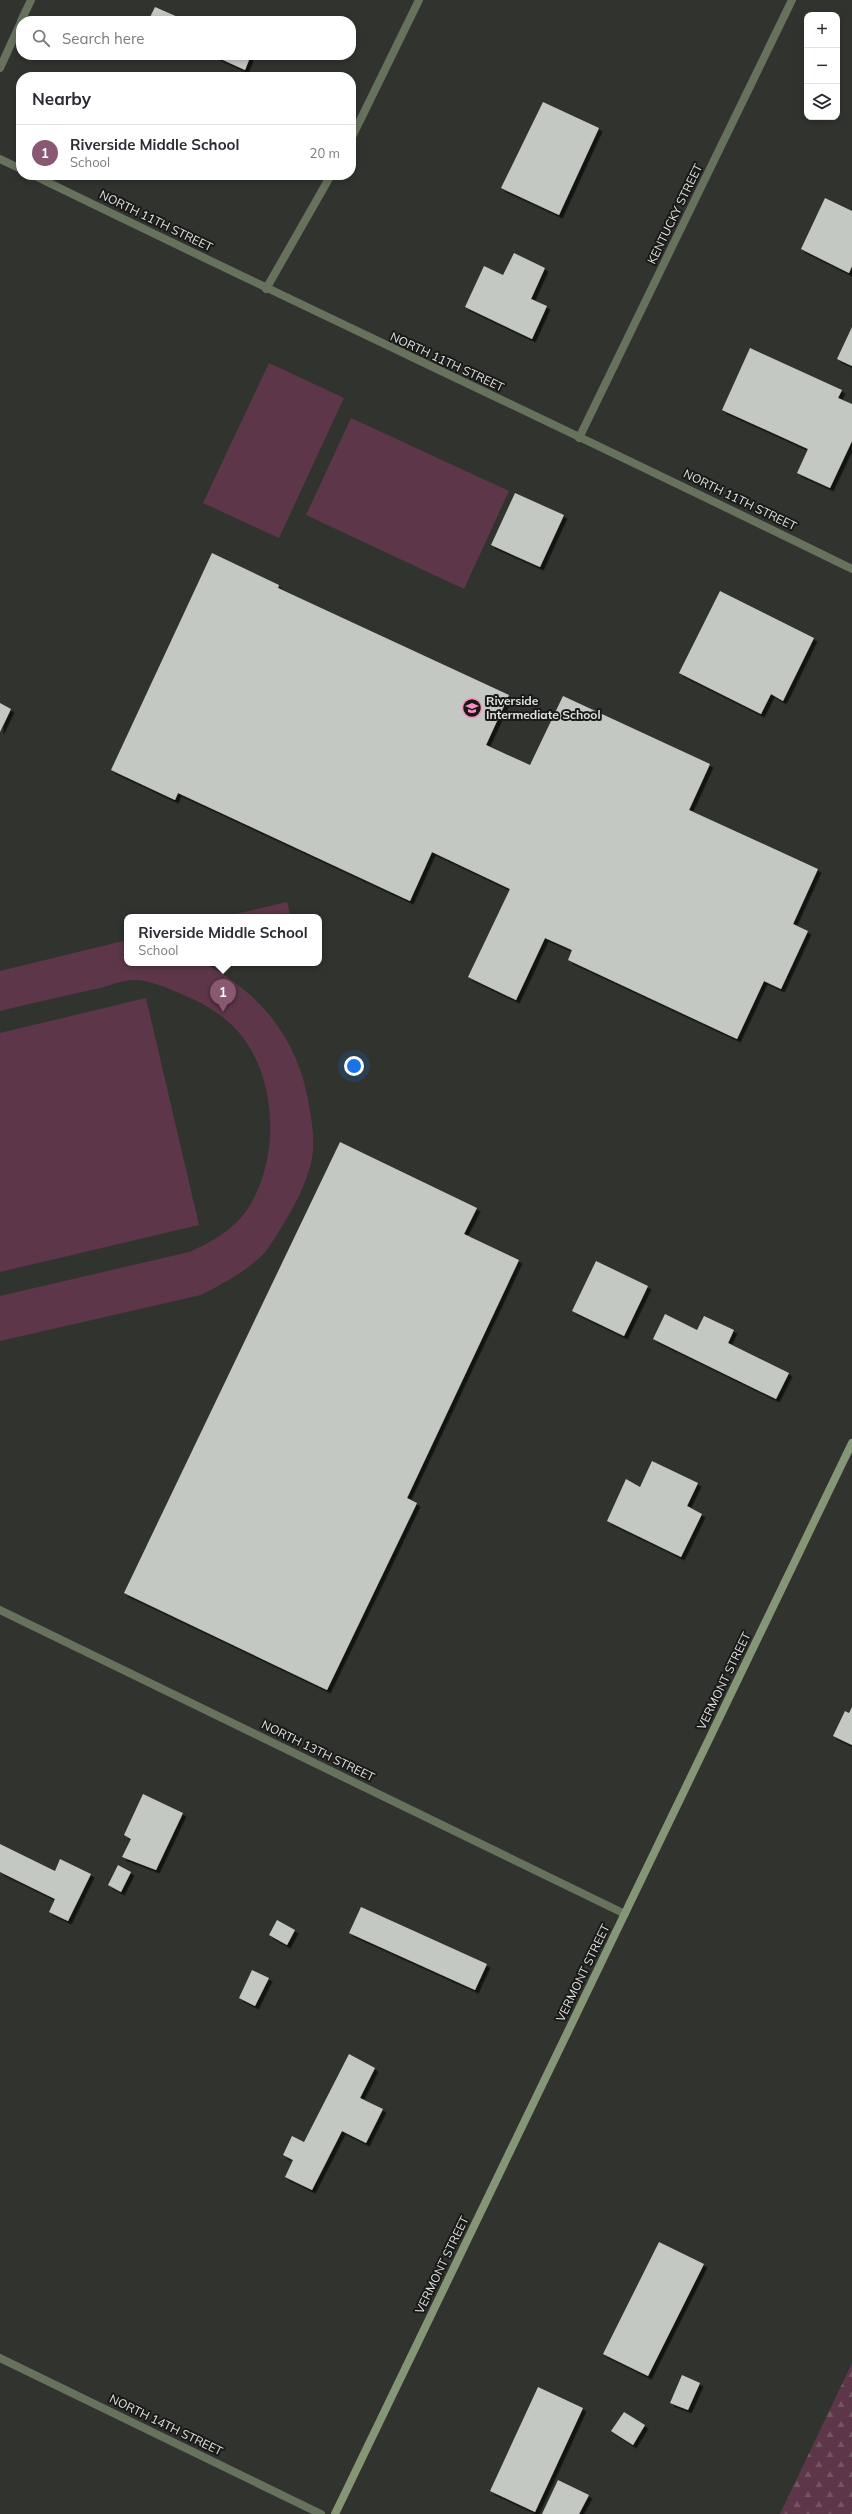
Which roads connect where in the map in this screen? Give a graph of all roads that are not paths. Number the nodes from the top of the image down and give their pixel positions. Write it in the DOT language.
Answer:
graph roads {
  1 [pos="31,0"];
  2 [pos="419,0"];
  3 [pos="792,0"];
  4 [pos="23,16"];
  5 [pos="16,32"];
  6 [pos="0,68"];
  7 [pos="356,129"];
  8 [pos="0,159"];
  9 [pos="16,167"];
  10 [pos="43,180"];
  11 [pos="328,180"];
  12 [pos="266,289"];
  13 [pos="579,438"];
  14 [pos="852,569"];
  15 [pos="852,1443"];
  16 [pos="0,1610"];
  17 [pos="625,1914"];
  18 [pos="0,2358"];
  19 [pos="321,2514"];
  20 [pos="336,2514"];
  1 -- 4 [label="street"];
  2 -- 7 [label="street"];
  3 -- 13 [label="street, KENTUCKY STREET"];
  5 -- 6 [label="street"];
  8 -- 9 [label="street"];
  10 -- 12 [label="street, NORTH 11TH STREET"];
  11 -- 12 [label="street"];
  12 -- 13 [label="street, NORTH 11TH STREET"];
  13 -- 14 [label="street, NORTH 11TH STREET"];
  15 -- 17 [label="street, VERMONT STREET"];
  16 -- 17 [label="street, NORTH 13TH STREET"];
  17 -- 20 [label="street, VERMONT STREET"];
  18 -- 19 [label="street, NORTH 14TH STREET"];
}
